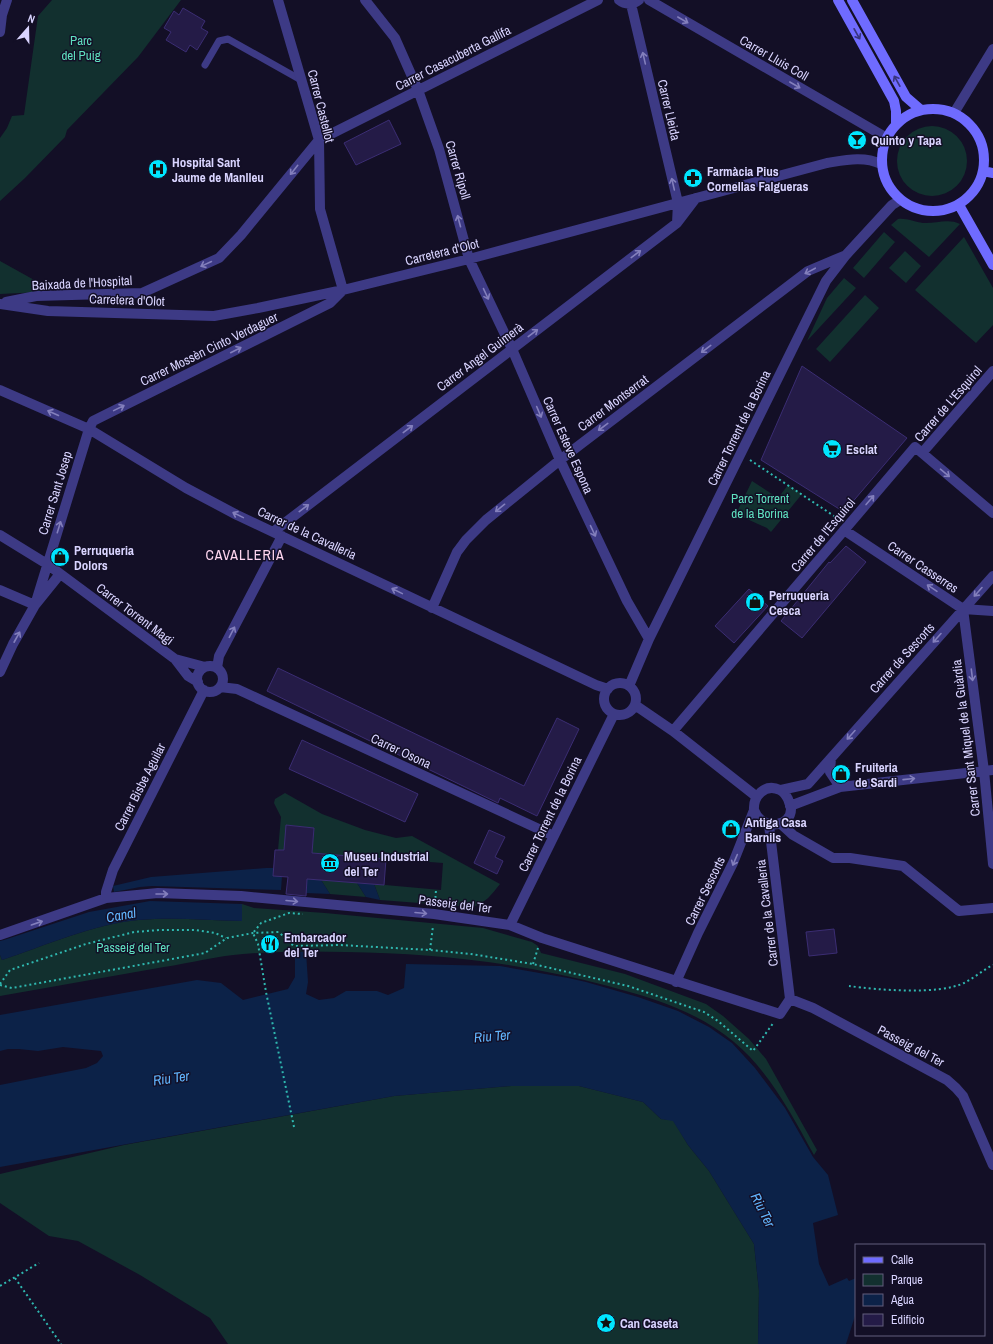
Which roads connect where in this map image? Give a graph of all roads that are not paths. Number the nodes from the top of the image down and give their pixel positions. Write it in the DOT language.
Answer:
graph roads {
  1 [pos="7,0"];
  2 [pos="278,0"];
  3 [pos="365,0"];
  4 [pos="598,0"];
  5 [pos="619,0"];
  6 [pos="649,0"];
  7 [pos="838,0"];
  8 [pos="852,0"];
  9 [pos="635,2"];
  10 [pos="0,32"];
  11 [pos="993,49"];
  12 [pos="205,65"];
  13 [pos="301,80"];
  14 [pos="418,90"];
  15 [pos="921,110"];
  16 [pos="954,113"];
  17 [pos="896,125"];
  18 [pos="886,138"];
  19 [pos="319,140"];
  20 [pos="882,164"];
  21 [pos="988,172"];
  22 [pos="696,198"];
  23 [pos="900,200"];
  24 [pos="678,203"];
  25 [pos="959,205"];
  26 [pos="677,223"];
  27 [pos="846,255"];
  28 [pos="469,258"];
  29 [pos="993,265"];
  30 [pos="343,290"];
  31 [pos="0,304"];
  32 [pos="512,349"];
  33 [pos="993,371"];
  34 [pos="0,390"];
  35 [pos="89,429"];
  36 [pos="919,450"];
  37 [pos="560,460"];
  38 [pos="993,513"];
  39 [pos="844,530"];
  40 [pos="278,534"];
  41 [pos="0,536"];
  42 [pos="47,564"];
  43 [pos="60,574"];
  44 [pos="993,576"];
  45 [pos="0,590"];
  46 [pos="35,605"];
  47 [pos="432,608"];
  48 [pos="963,609"];
  49 [pos="993,611"];
  50 [pos="649,639"];
  51 [pos="176,659"];
  52 [pos="205,667"];
  53 [pos="220,671"];
  54 [pos="0,672"];
  55 [pos="201,686"];
  56 [pos="629,686"];
  57 [pos="220,687"];
  58 [pos="237,689"];
  59 [pos="608,689"];
  60 [pos="635,705"];
  61 [pos="614,714"];
  62 [pos="674,731"];
  63 [pos="831,758"];
  64 [pos="989,771"];
  65 [pos="840,787"];
  66 [pos="781,790"];
  67 [pos="757,797"];
  68 [pos="790,806"];
  69 [pos="754,810"];
  70 [pos="780,823"];
  71 [pos="769,825"];
  72 [pos="554,836"];
  73 [pos="993,864"];
  74 [pos="106,898"];
  75 [pos="993,908"];
  76 [pos="510,925"];
  77 [pos="0,936"];
  78 [pos="676,982"];
  79 [pos="790,999"];
  80 [pos="993,1166"];
  1 -- 10 [label="street"];
  2 -- 13 [label="street, Carrer Castellot"];
  3 -- 14 [label="street, Carrer Ripoll"];
  4 -- 14 [label="street, Carrer Casacuberta Gallifa"];
  5 -- 9 [label="street"];
  6 -- 18 [label="street, Carrer Lluis Coll, one-way"];
  7 -- 17 [label="street, one-way"];
  15 -- 8 [label="street, one-way"];
  24 -- 9 [label="street, Carrer Lleida, one-way"];
  11 -- 16 [label="street"];
  12 -- 13 [label="lane"];
  13 -- 19 [label="street, Carrer Castellot"];
  14 -- 19 [label="street, Carrer Casacuberta Gallifa"];
  28 -- 14 [label="street, Carrer Ripoll, one-way"];
  15 -- 16 [label="street"];
  15 -- 17 [label="street"];
  16 -- 21 [label="street"];
  17 -- 18 [label="street"];
  18 -- 20 [label="street"];
  19 -- 30 [label="street, Carrer Castellot"];
  19 -- 31 [label="street, Baixada de l'Hospital, one-way"];
  20 -- 22 [label="street, Carretera d'Olot"];
  20 -- 23 [label="street"];
  21 -- 25 [label="street"];
  22 -- 24 [label="street, Carretera d'Olot"];
  22 -- 26 [label="street, Carrer Angel Guimerà"];
  23 -- 25 [label="street"];
  23 -- 27 [label="street, Carrer Torrent de la Borina"];
  24 -- 26 [label="street, Carrer Lleida"];
  24 -- 28 [label="street, Carretera d'Olot"];
  25 -- 29 [label="street"];
  32 -- 26 [label="street, Carrer Angel Guimerà, one-way"];
  27 -- 37 [label="street, Carrer Montserrat, one-way"];
  27 -- 50 [label="street, Carrer Torrent de la Borina"];
  28 -- 30 [label="street, Carretera d'Olot"];
  28 -- 32 [label="street, Carrer Esteve Espona, one-way"];
  30 -- 31 [label="street, Carretera d'Olot"];
  35 -- 30 [label="street, Carrer Mossèn Cinto Verdaguer, one-way"];
  32 -- 37 [label="street, Carrer Esteve Espona, one-way"];
  40 -- 32 [label="street, Carrer Angel Guimerà, one-way"];
  33 -- 36 [label="street, Carrer de L'Esquirol"];
  35 -- 34 [label="street, Carrer de la Cavalleria, one-way"];
  40 -- 35 [label="street, Carrer de la Cavalleria, one-way"];
  42 -- 35 [label="street, Carrer Sant Josep, one-way"];
  36 -- 38 [label="street, one-way"];
  39 -- 36 [label="street, Carrer de l'Esquirol, one-way"];
  37 -- 47 [label="street, Carrer Montserrat, one-way"];
  37 -- 50 [label="street, Carrer Esteve Espona, one-way"];
  48 -- 39 [label="street, Carrer Casserres, one-way"];
  39 -- 62 [label="street, Carrer de l'Esquirol"];
  47 -- 40 [label="street, Carrer de la Cavalleria, one-way"];
  53 -- 40 [label="street, one-way"];
  41 -- 42 [label="street, Carrer Torrent Magi"];
  42 -- 43 [label="street, Carrer Torrent Magi"];
  42 -- 46 [label="street, Carrer Sant Josep"];
  43 -- 46 [label="street"];
  43 -- 51 [label="street, Carrer Torrent Magi"];
  44 -- 48 [label="street, Carrer de Sescorts, one-way"];
  45 -- 46 [label="street"];
  54 -- 46 [label="street, one-way"];
  47 -- 59 [label="street, Carrer de la Cavalleria"];
  48 -- 49 [label="street, Carrer Casserres"];
  48 -- 63 [label="street, Carrer de Sescorts, one-way"];
  48 -- 64 [label="street, Carrer Sant Miquel de la Guàrdia, one-way"];
  50 -- 56 [label="street, Carrer Torrent de la Borina"];
  51 -- 52 [label="street, Carrer Torrent Magi"];
  51 -- 55 [label="street, Carrer Torrent Magi"];
  52 -- 53 [label="street"];
  52 -- 55 [label="street"];
  53 -- 57 [label="street"];
  53 -- 58 [label="street, Carrer Osona"];
  55 -- 57 [label="street"];
  55 -- 74 [label="street, Carrer Bisbe Aguilar"];
  56 -- 59 [label="street"];
  56 -- 60 [label="street"];
  57 -- 58 [label="street, Carrer Osona"];
  58 -- 72 [label="street, Carrer Osona"];
  59 -- 61 [label="street"];
  60 -- 61 [label="street"];
  60 -- 62 [label="street"];
  61 -- 72 [label="street, Carrer Torrent de la Borina"];
  62 -- 67 [label="street"];
  63 -- 65 [label="street"];
  63 -- 66 [label="street, Carrer de Sescorts"];
  65 -- 64 [label="street, one-way"];
  64 -- 73 [label="street, Carrer Sant Miquel de la Guàrdia"];
  65 -- 68 [label="street"];
  66 -- 67 [label="street"];
  66 -- 68 [label="street"];
  67 -- 69 [label="street"];
  68 -- 70 [label="street"];
  69 -- 71 [label="street"];
  69 -- 78 [label="street, Carrer Sescorts, one-way"];
  70 -- 71 [label="street"];
  70 -- 75 [label="street"];
  71 -- 79 [label="street, Carrer de la Cavalleria"];
  72 -- 76 [label="street, Carrer Torrent de la Borina"];
  74 -- 76 [label="street, Passeig del Ter, one-way"];
  77 -- 74 [label="street, Passeig del Ter, one-way"];
  76 -- 78 [label="street, Passeig del Ter"];
  78 -- 79 [label="street, Passeig del Ter"];
  79 -- 80 [label="street, Passeig del Ter"];
}
